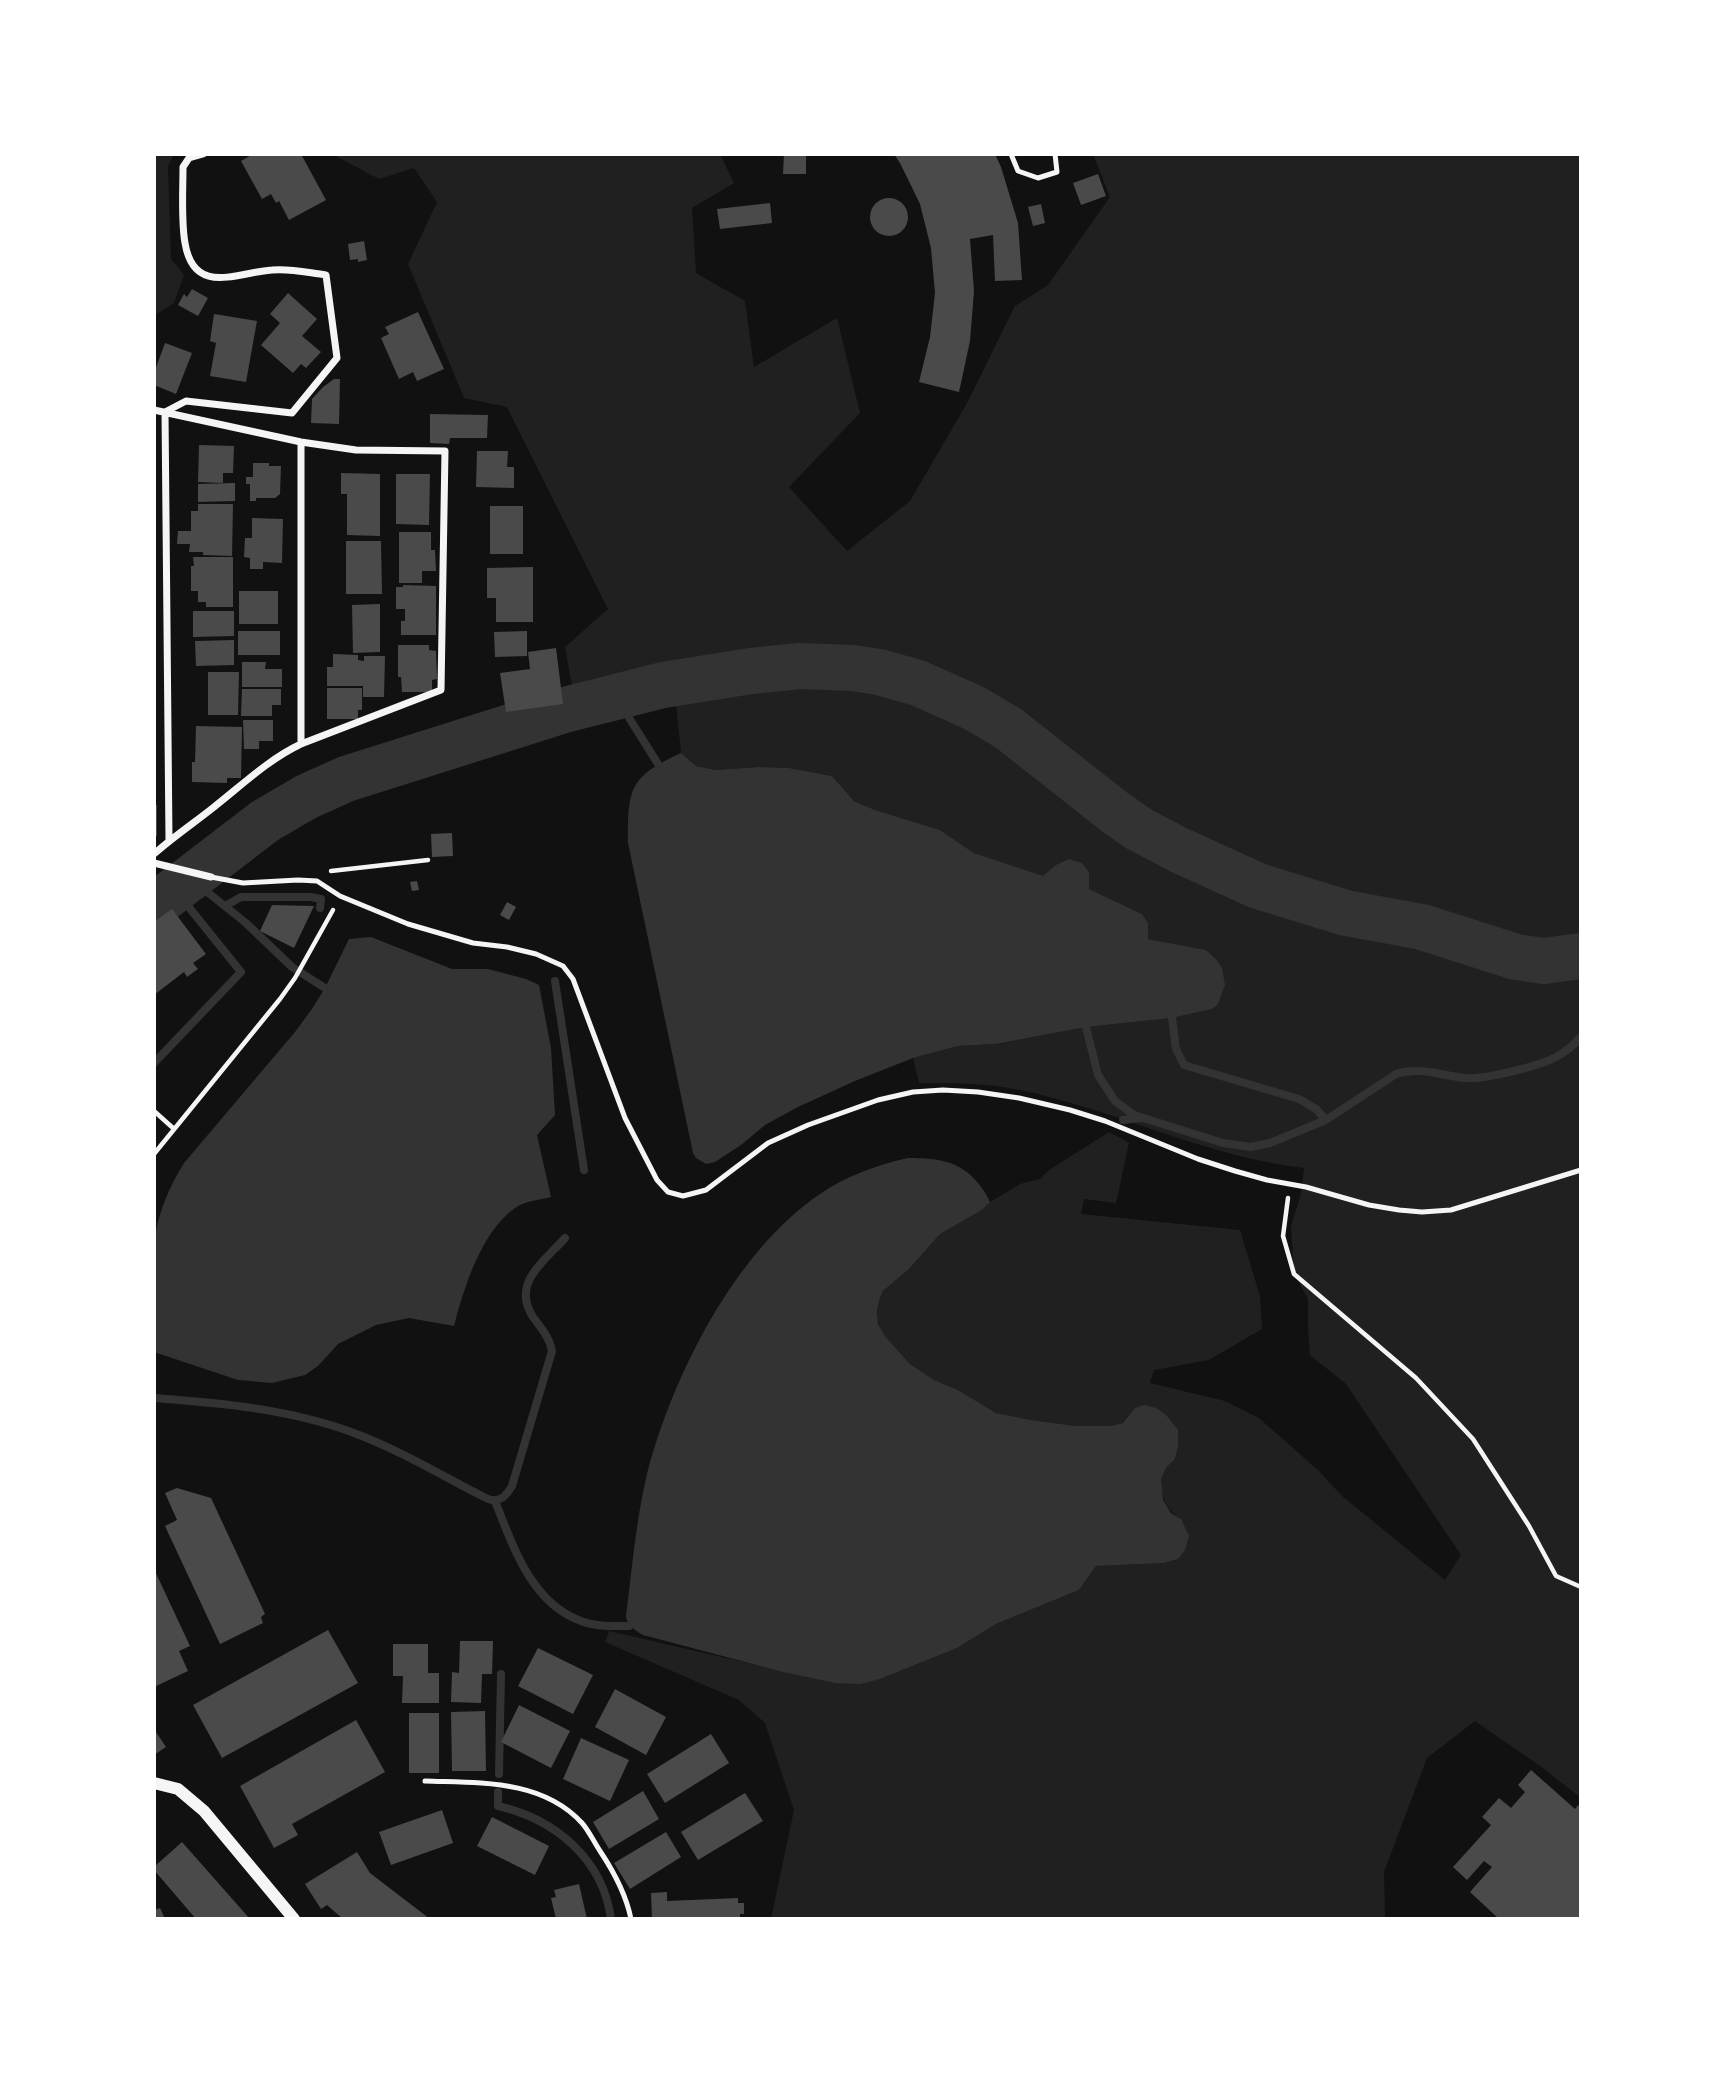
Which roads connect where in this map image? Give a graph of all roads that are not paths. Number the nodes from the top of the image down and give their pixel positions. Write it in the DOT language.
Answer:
graph roads {
  1 [pos="203,154"];
  2 [pos="1011,154"];
  3 [pos="1055,154"];
  4 [pos="154,410"];
  5 [pos="165,412"];
  6 [pos="301,442"];
  7 [pos="301,744"];
  8 [pos="169,840"];
  9 [pos="154,854"];
  10 [pos="154,863"];
  11 [pos="211,877"];
  12 [pos="1581,1170"];
  13 [pos="425,1781"];
  14 [pos="154,1783"];
  15 [pos="293,1919"];
  16 [pos="631,1919"];
  1 -- 5 [label="street"];
  2 -- 3 [label="lane"];
  4 -- 5 [label="street"];
  5 -- 6 [label="street"];
  5 -- 8 [label="street"];
  6 -- 7 [label="street"];
  6 -- 7 [label="street"];
  7 -- 8 [label="street"];
  8 -- 9 [label="street"];
  10 -- 11 [label="street"];
  11 -- 12 [label="lane"];
  13 -- 16 [label="lane"];
  14 -- 15 [label="street"];
}
